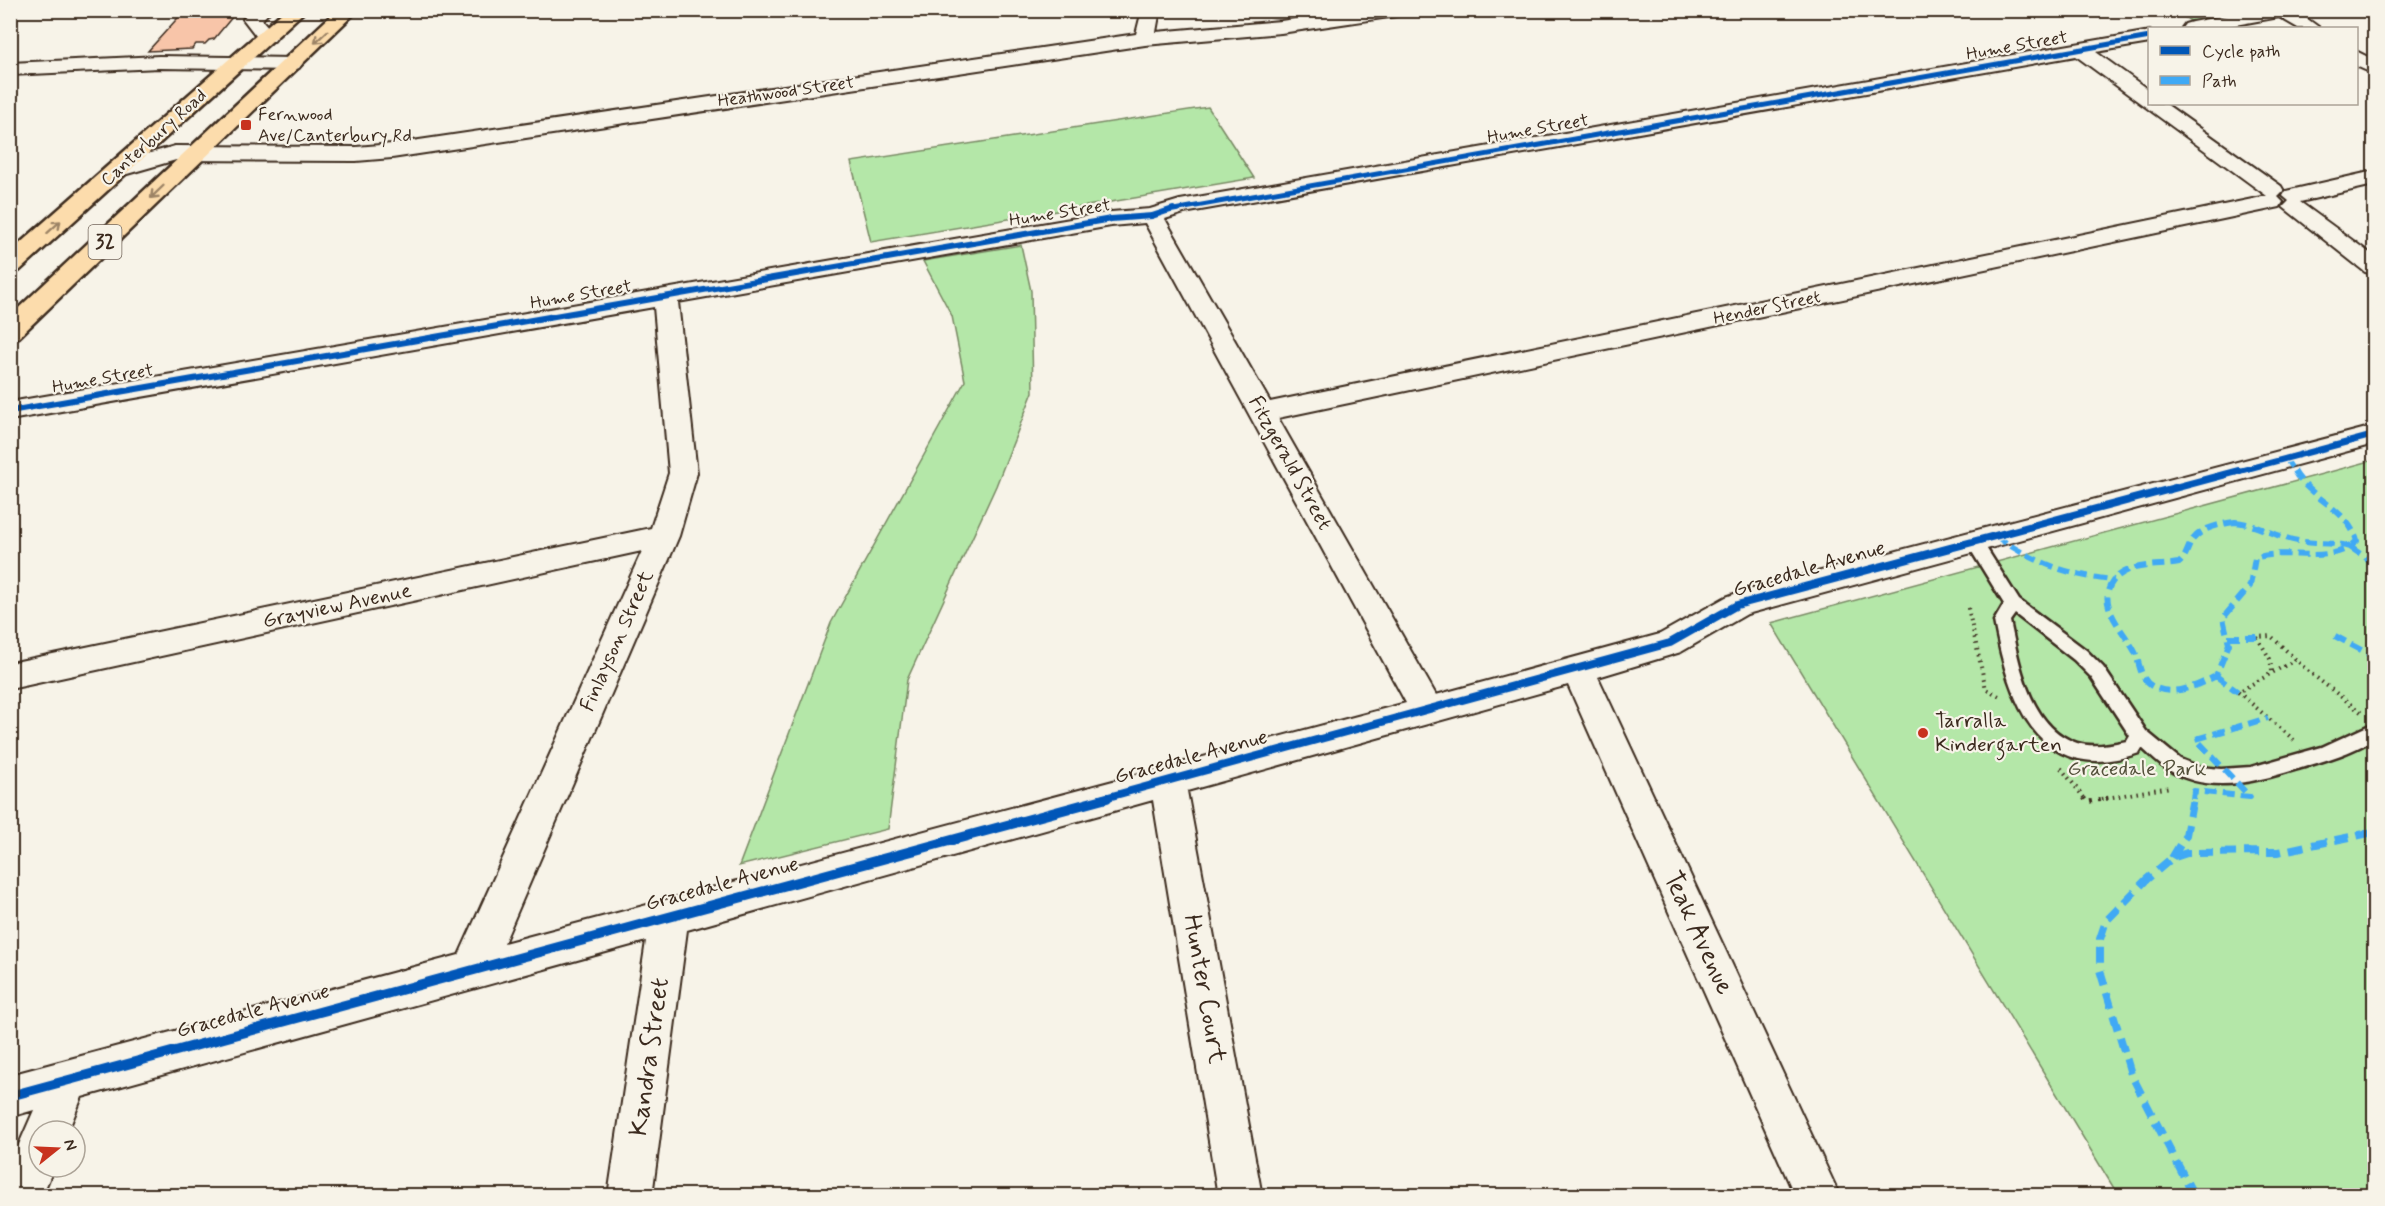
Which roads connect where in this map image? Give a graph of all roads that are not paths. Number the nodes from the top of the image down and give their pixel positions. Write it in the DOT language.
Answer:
graph roads {
  1 [pos="262,10"];
  2 [pos="297,10"];
  3 [pos="350,10"];
  4 [pos="1151,10"];
  5 [pos="1396,10"];
  6 [pos="2281,11"];
  7 [pos="2197,27"];
  8 [pos="2308,27"];
  9 [pos="2148,37"];
  10 [pos="1145,39"];
  11 [pos="264,40"];
  12 [pos="2080,50"];
  13 [pos="2358,58"];
  14 [pos="159,62"];
  15 [pos="237,64"];
  16 [pos="292,64"];
  17 [pos="2374,68"];
  18 [pos="10,69"];
  19 [pos="2148,100"];
  20 [pos="2155,105"];
  21 [pos="158,135"];
  22 [pos="187,152"];
  23 [pos="120,169"];
  24 [pos="2374,178"];
  25 [pos="2283,199"];
  26 [pos="1152,216"];
  27 [pos="10,267"];
  28 [pos="2374,267"];
  29 [pos="665,296"];
  30 [pos="10,332"];
  31 [pos="10,411"];
  32 [pos="1261,413"];
  33 [pos="2374,435"];
  34 [pos="664,536"];
  35 [pos="1974,542"];
  36 [pos="2013,604"];
  37 [pos="1578,670"];
  38 [pos="10,676"];
  39 [pos="1427,710"];
  40 [pos="2371,723"];
  41 [pos="2140,735"];
  42 [pos="1168,782"];
  43 [pos="669,918"];
  44 [pos="473,969"];
  45 [pos="68,1080"];
  46 [pos="10,1096"];
  47 [pos="52,1119"];
  48 [pos="27,1179"];
  49 [pos="20,1196"];
  50 [pos="630,1196"];
  51 [pos="1240,1196"];
  52 [pos="1818,1196"];
  1 -- 11 [label="street"];
  2 -- 11 [label="main road, Canterbury Road / 32"];
  3 -- 16 [label="main road, Canterbury Road / 32, one-way"];
  4 -- 10 [label="street"];
  5 -- 10 [label="street, Heathwood Street"];
  6 -- 7 [label="street"];
  6 -- 8 [label="street"];
  9 -- 12 [label="street, Hume Street"];
  10 -- 22 [label="street, Heathwood Street"];
  11 -- 14 [label="street"];
  11 -- 15 [label="main road, Canterbury Road / 32"];
  12 -- 19 [label="street"];
  12 -- 26 [label="street, Hume Street"];
  13 -- 17 [label="street"];
  14 -- 15 [label="street"];
  14 -- 18 [label="street"];
  15 -- 16 [label="street"];
  15 -- 21 [label="main road, Canterbury Road / 32"];
  16 -- 22 [label="main road, Canterbury Road / 32"];
  20 -- 25 [label="street"];
  21 -- 22 [label="street"];
  21 -- 23 [label="main road, Canterbury Road / 32"];
  22 -- 23 [label="street, Heathwood Street"];
  22 -- 30 [label="main road, Canterbury Road / 32, one-way"];
  27 -- 23 [label="main road, Canterbury Road / 32, one-way"];
  24 -- 25 [label="street, Hender Street"];
  25 -- 28 [label="street"];
  25 -- 32 [label="street, Hender Street"];
  26 -- 29 [label="street, Hume Street"];
  26 -- 32 [label="street, Fitzgerald Street"];
  29 -- 31 [label="street, Hume Street"];
  29 -- 34 [label="street, Finlayson Street"];
  32 -- 39 [label="street, Fitzgerald Street"];
  33 -- 35 [label="street, Gracedale Avenue"];
  34 -- 38 [label="street, Grayview Avenue"];
  34 -- 44 [label="street, Finlayson Street"];
  35 -- 36 [label="lane"];
  35 -- 37 [label="street, Gracedale Avenue"];
  36 -- 41 [label="lane"];
  36 -- 41 [label="lane"];
  37 -- 39 [label="street, Gracedale Avenue"];
  37 -- 52 [label="street, Teak Avenue"];
  39 -- 42 [label="street, Gracedale Avenue"];
  40 -- 41 [label="lane"];
  42 -- 43 [label="street, Gracedale Avenue"];
  42 -- 51 [label="street, Hunter Court"];
  43 -- 44 [label="street, Gracedale Avenue"];
  43 -- 50 [label="street, Kandra Street"];
  44 -- 45 [label="street, Gracedale Avenue"];
  45 -- 46 [label="street, Gracedale Avenue"];
  45 -- 47 [label="street"];
  48 -- 49 [label="street"];
}
